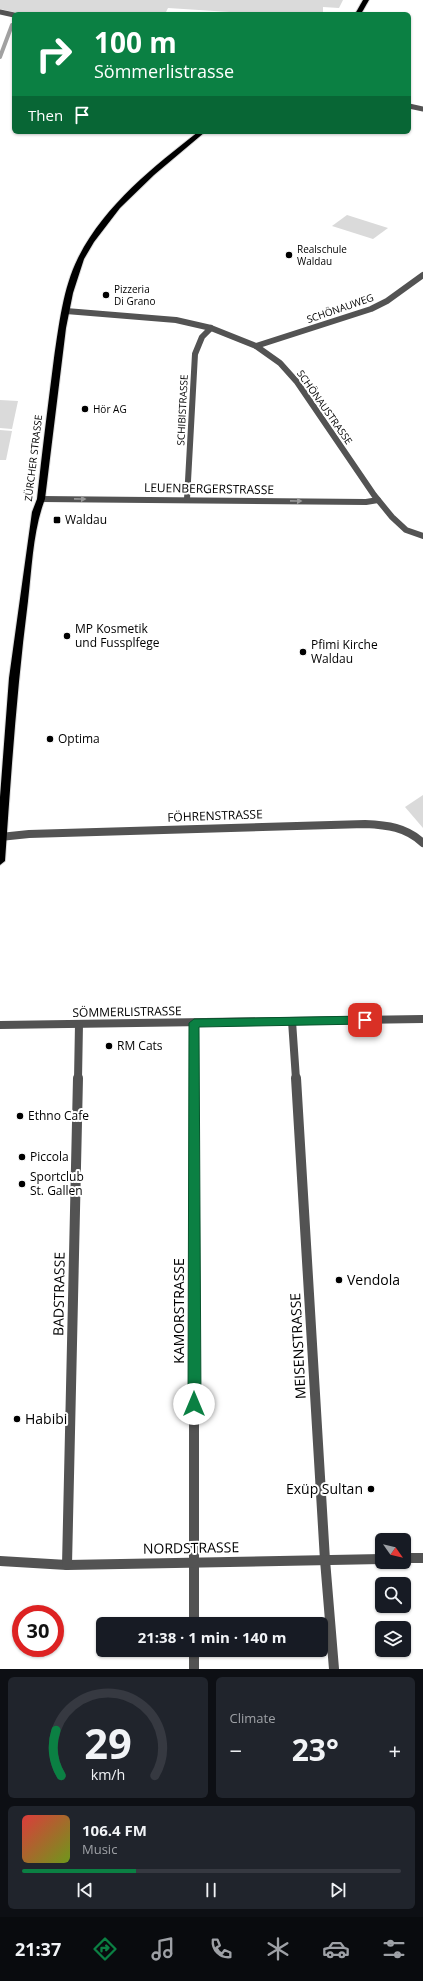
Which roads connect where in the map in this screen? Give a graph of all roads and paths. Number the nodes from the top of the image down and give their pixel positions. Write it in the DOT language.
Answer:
graph roads {
  1 [pos="366,0"];
  2 [pos="0,12"];
  3 [pos="359,12"];
  4 [pos="12,15"];
  5 [pos="411,106"];
  6 [pos="423,109"];
  7 [pos="200,134"];
  8 [pos="423,275"];
  9 [pos="66,311"];
  10 [pos="211,328"];
  11 [pos="256,346"];
  12 [pos="41,499"];
  13 [pos="187,499"];
  14 [pos="378,500"];
  15 [pos="423,536"];
  16 [pos="1,837"];
  17 [pos="423,842"];
  18 [pos="0,861"];
  19 [pos="423,1019"];
  20 [pos="292,1021"];
  21 [pos="194,1023"];
  22 [pos="79,1024"];
  23 [pos="0,1025"];
  24 [pos="411,1558"];
  25 [pos="423,1558"];
  26 [pos="375,1559"];
  27 [pos="325,1560"];
  28 [pos="0,1561"];
  29 [pos="195,1563"];
  30 [pos="67,1565"];
  31 [pos="194,1617"];
  32 [pos="194,1657"];
  33 [pos="194,1669"];
  34 [pos="334,1669"];
  1 -- 3 [label="main road"];
  2 -- 4 [label="street"];
  5 -- 6 [label="street"];
  7 -- 9 [label="main road, ZÜRCHER STRASSE"];
  8 -- 11 [label="street, SCHÖNAUWEG"];
  9 -- 10 [label="street, SCHÖNAUSTRASSE"];
  9 -- 12 [label="main road, ZÜRCHER STRASSE"];
  10 -- 11 [label="street, SCHÖNAUSTRASSE"];
  10 -- 13 [label="street, SCHIBISTRASSE"];
  11 -- 14 [label="street, SCHÖNAUSTRASSE"];
  12 -- 13 [label="street, LEUENBERGERSTRASSE, one-way"];
  12 -- 16 [label="main road, ZÜRCHER STRASSE"];
  13 -- 14 [label="street, LEUENBERGERSTRASSE, one-way"];
  14 -- 15 [label="street, SCHÖNAUSTRASSE"];
  16 -- 17 [label="street, FÖHRENSTRASSE"];
  16 -- 18 [label="main road, ZÜRCHER STRASSE"];
  19 -- 20 [label="street, SÖMMERLISTRASSE"];
  20 -- 21 [label="street, SÖMMERLISTRASSE"];
  20 -- 27 [label="street, MEISENSTRASSE"];
  21 -- 22 [label="street, SÖMMERLISTRASSE"];
  21 -- 29 [label="street, KAMORSTRASSE"];
  22 -- 23 [label="street, SÖMMERLISTRASSE"];
  22 -- 30 [label="street, BADSTRASSE"];
  24 -- 25 [label="street"];
  26 -- 27 [label="street, NORDSTRASSE"];
  27 -- 29 [label="street, NORDSTRASSE"];
  27 -- 34 [label="street, MEISENSTRASSE"];
  28 -- 30 [label="street, NORDSTRASSE"];
  29 -- 30 [label="street, NORDSTRASSE"];
  29 -- 31 [label="street, KAMORSTRASSE"];
  32 -- 33 [label="street"];
}
